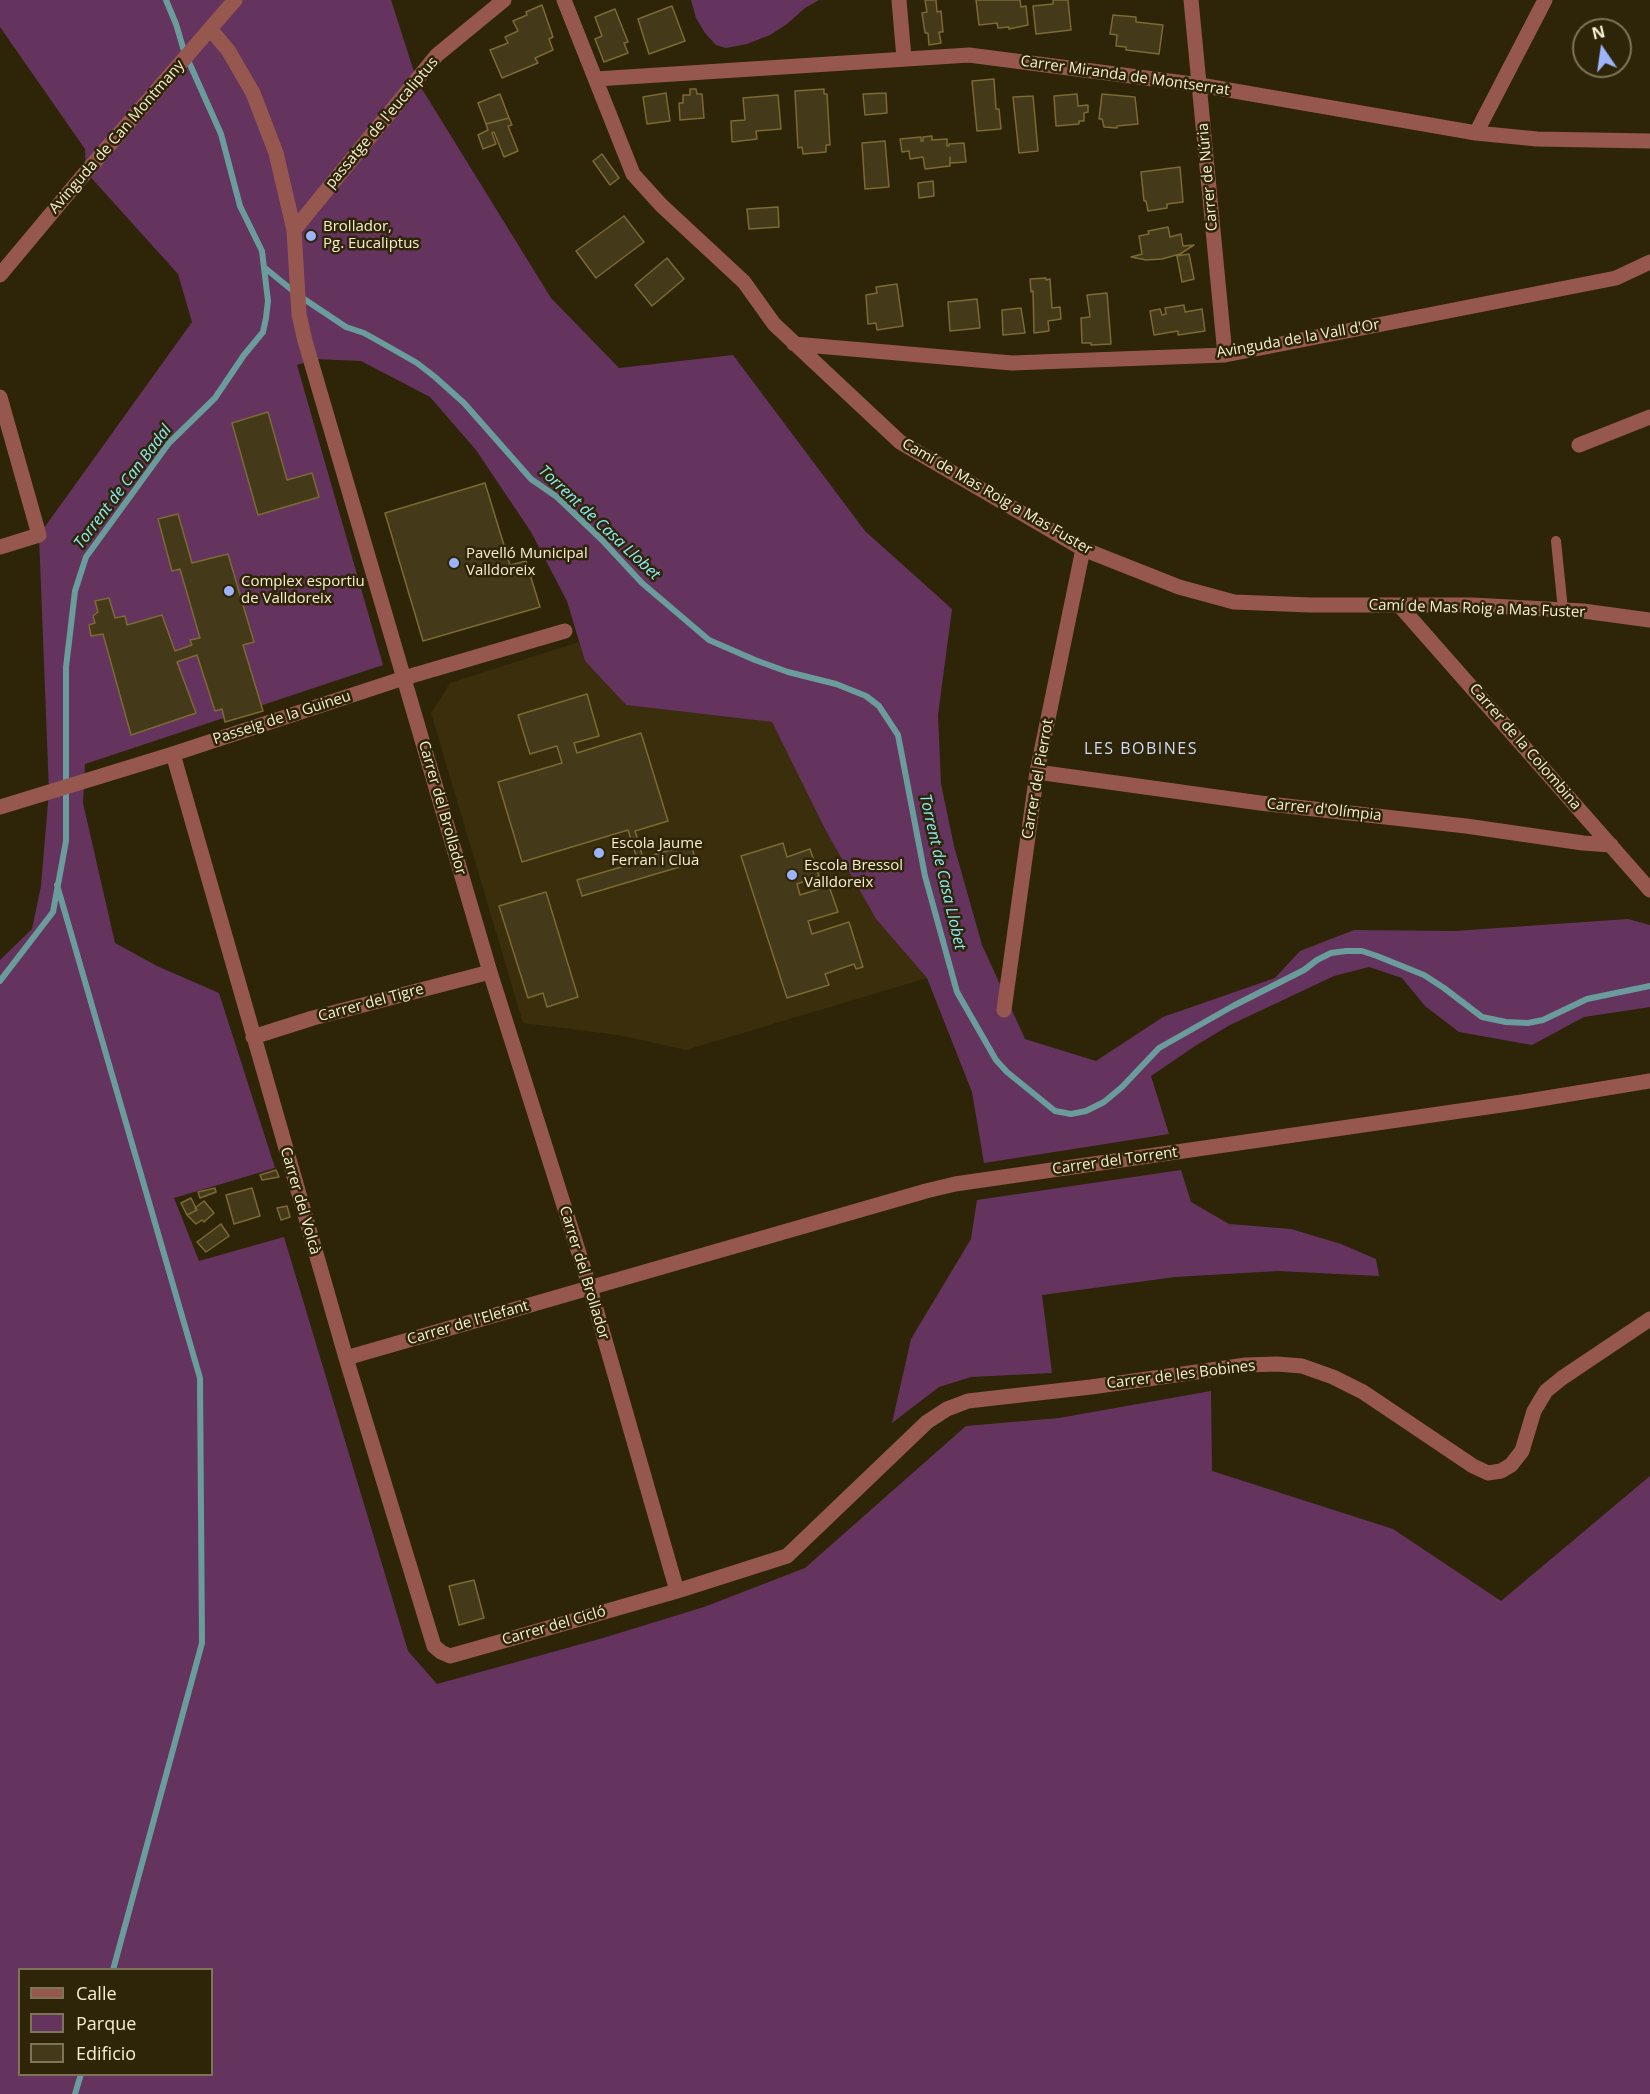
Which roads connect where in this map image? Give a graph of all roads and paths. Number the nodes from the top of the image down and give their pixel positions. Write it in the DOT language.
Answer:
graph roads {
  1 [pos="235,0"];
  2 [pos="504,0"];
  3 [pos="564,0"];
  4 [pos="899,0"];
  5 [pos="1191,0"];
  6 [pos="1545,0"];
  7 [pos="211,30"];
  8 [pos="904,58"];
  9 [pos="597,79"];
  10 [pos="1200,85"];
  11 [pos="1476,133"];
  12 [pos="1650,141"];
  13 [pos="294,230"];
  14 [pos="1650,262"];
  15 [pos="0,275"];
  16 [pos="794,344"];
  17 [pos="1225,355"];
  18 [pos="0,397"];
  19 [pos="1650,417"];
  20 [pos="1579,445"];
  21 [pos="1556,541"];
  22 [pos="0,547"];
  23 [pos="1083,549"];
  24 [pos="1399,605"];
  25 [pos="1563,610"];
  26 [pos="1650,620"];
  27 [pos="565,631"];
  28 [pos="404,678"];
  29 [pos="173,754"];
  30 [pos="1037,772"];
  31 [pos="0,807"];
  32 [pos="1611,846"];
  33 [pos="1650,890"];
  34 [pos="490,972"];
  35 [pos="1004,1010"];
  36 [pos="252,1036"];
  37 [pos="1650,1080"];
  38 [pos="590,1288"];
  39 [pos="1650,1319"];
  40 [pos="346,1358"];
  41 [pos="677,1591"];
  42 [pos="434,1646"];
  1 -- 7 [label="street, Avinguda de Can Montmany"];
  2 -- 13 [label="street, passatge de l'eucaliptus"];
  3 -- 9 [label="street, Camí de Mas Roig a Mas Fuster"];
  4 -- 8 [label="street"];
  5 -- 10 [label="street, Carrer de Núria"];
  6 -- 11 [label="street"];
  7 -- 13 [label="street, Carrer del Brollador"];
  7 -- 15 [label="street, Avinguda de Can Montmany"];
  8 -- 9 [label="street, Carrer Miranda de Montserrat"];
  8 -- 10 [label="street, Carrer Miranda de Montserrat"];
  9 -- 16 [label="street, Camí de Mas Roig a Mas Fuster"];
  10 -- 11 [label="street, Carrer Miranda de Montserrat"];
  10 -- 17 [label="street, Carrer de Núria"];
  11 -- 12 [label="street, Carrer Miranda de Montserrat"];
  13 -- 28 [label="street, Carrer del Brollador"];
  14 -- 17 [label="street, Avinguda de la Vall d'Or"];
  16 -- 17 [label="street, Avinguda de la Vall d'Or"];
  16 -- 23 [label="street, Camí de Mas Roig a Mas Fuster"];
  18 -- 22 [label="street"];
  19 -- 20 [label="street"];
  21 -- 25 [label="lane"];
  23 -- 24 [label="street, Camí de Mas Roig a Mas Fuster"];
  23 -- 30 [label="street, Carrer del Pierrot"];
  24 -- 25 [label="street, Camí de Mas Roig a Mas Fuster"];
  24 -- 32 [label="street, Carrer de la Colombina"];
  25 -- 26 [label="street, Camí de Mas Roig a Mas Fuster"];
  27 -- 28 [label="street, Passeig de la Guineu"];
  28 -- 29 [label="street, Passeig de la Guineu"];
  28 -- 34 [label="street, Carrer del Brollador"];
  29 -- 31 [label="street, Passeig de la Guineu"];
  29 -- 36 [label="street, Carrer del Volcà"];
  30 -- 32 [label="street, Carrer d'Olímpia"];
  30 -- 35 [label="street, Carrer del Pierrot"];
  32 -- 33 [label="street, Carrer de la Colombina"];
  34 -- 36 [label="street, Carrer del Tigre"];
  34 -- 38 [label="street, Carrer del Brollador"];
  36 -- 40 [label="street, Carrer del Volcà"];
  37 -- 38 [label="street, Carrer del Torrent"];
  38 -- 40 [label="street, Carrer de l'Elefant"];
  38 -- 41 [label="street, Carrer del Brollador"];
  39 -- 41 [label="street, Carrer de les Bobines"];
  40 -- 42 [label="street, Carrer del Volcà"];
  41 -- 42 [label="street, Carrer del Cicló"];
}
